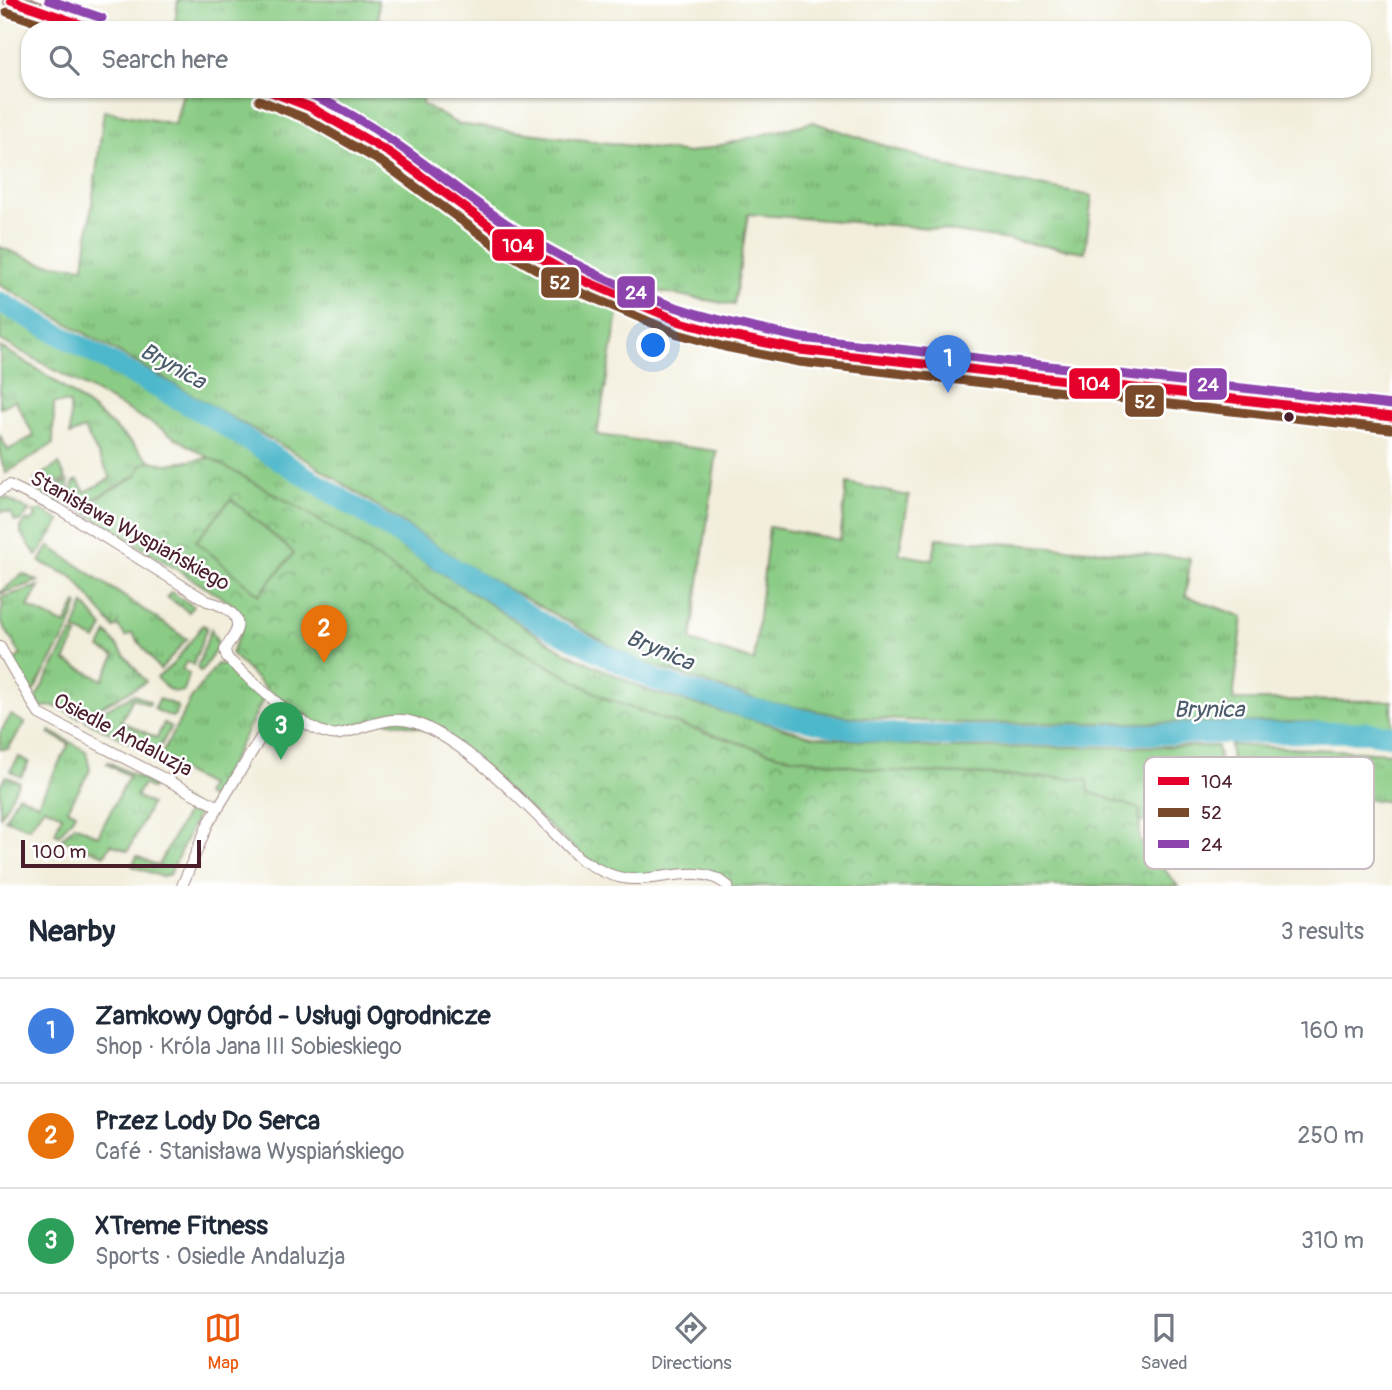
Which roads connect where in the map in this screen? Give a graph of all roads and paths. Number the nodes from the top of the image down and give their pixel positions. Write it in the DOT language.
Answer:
graph roads {
  1 [pos="11,0"];
  2 [pos="72,21"];
  3 [pos="286,98"];
  4 [pos="1392,417"];
  5 [pos="0,491"];
  6 [pos="0,647"];
  7 [pos="280,706"];
  8 [pos="219,807"];
  9 [pos="182,886"];
  10 [pos="728,886"];
  1 -- 2 [label="street"];
  3 -- 4 [label="street"];
  5 -- 7 [label="street, Stanisława Wyspiańskiego"];
  6 -- 8 [label="street, Osiedle Andaluzja"];
  7 -- 8 [label="street"];
  7 -- 10 [label="street, Stanisława Wyspiańskiego"];
  8 -- 9 [label="street"];
}
